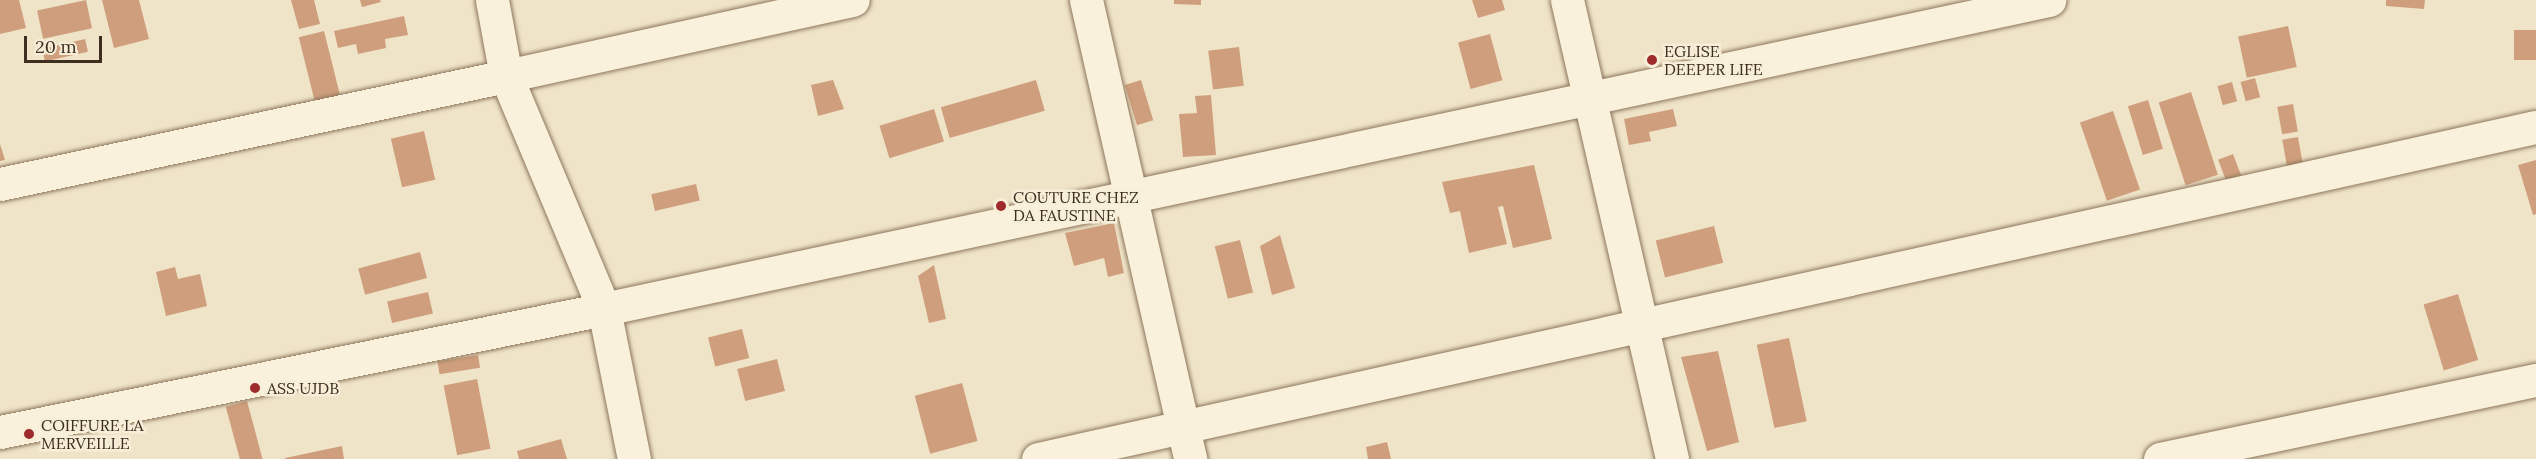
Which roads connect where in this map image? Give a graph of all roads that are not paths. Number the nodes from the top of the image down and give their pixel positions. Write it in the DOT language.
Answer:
graph roads {
  1 [pos="492,0"];
  2 [pos="853,0"];
  3 [pos="1086,0"];
  4 [pos="1567,0"];
  5 [pos="2049,0"];
  6 [pos="506,76"];
  7 [pos="1588,97"];
  8 [pos="2536,128"];
  9 [pos="0,184"];
  10 [pos="1128,194"];
  11 [pos="604,309"];
  12 [pos="1642,324"];
  13 [pos="2536,380"];
  14 [pos="1183,425"];
  15 [pos="0,432"];
  16 [pos="0,439"];
  17 [pos="5,459"];
  18 [pos="634,459"];
  19 [pos="1038,459"];
  20 [pos="1190,459"];
  21 [pos="1672,459"];
  22 [pos="2160,459"];
  1 -- 6 [label="street"];
  2 -- 6 [label="street"];
  3 -- 10 [label="street"];
  4 -- 7 [label="street"];
  5 -- 7 [label="street"];
  6 -- 9 [label="street"];
  6 -- 11 [label="street"];
  7 -- 10 [label="street"];
  7 -- 12 [label="street"];
  8 -- 12 [label="street"];
  10 -- 11 [label="street"];
  10 -- 14 [label="street"];
  11 -- 15 [label="street"];
  11 -- 18 [label="street"];
  12 -- 14 [label="street"];
  12 -- 21 [label="street"];
  13 -- 22 [label="street"];
  14 -- 19 [label="street"];
  14 -- 20 [label="street"];
  16 -- 17 [label="street"];
}
